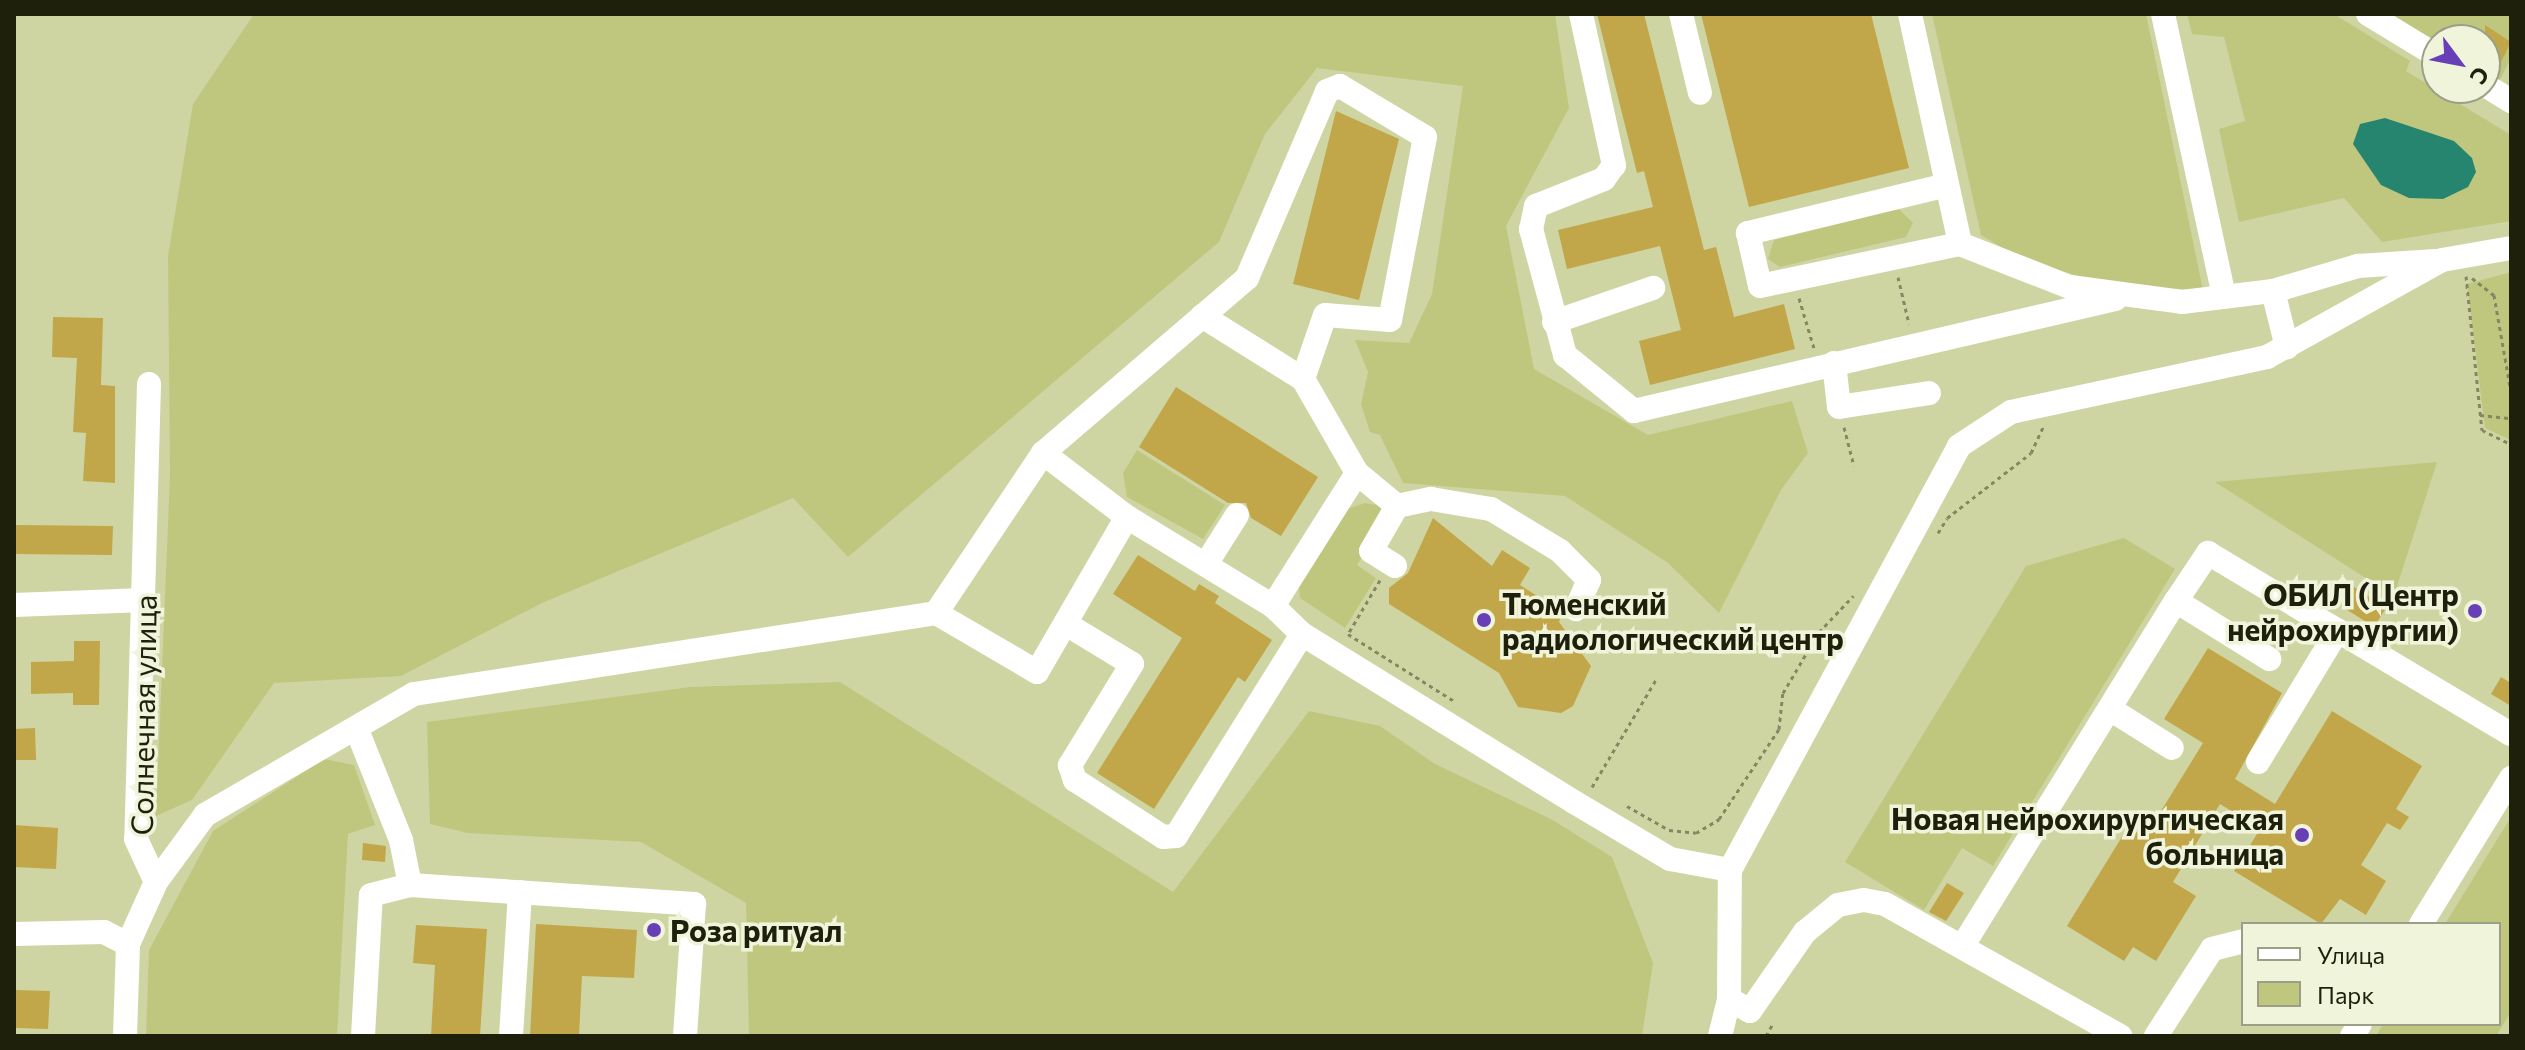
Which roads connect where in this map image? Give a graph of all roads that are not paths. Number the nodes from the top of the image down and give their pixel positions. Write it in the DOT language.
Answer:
graph roads {
  1 [pos="1581,14"];
  2 [pos="1681,14"];
  3 [pos="1910,14"];
  4 [pos="2163,14"];
  5 [pos="2368,14"];
  6 [pos="2421,46"];
  7 [pos="1700,93"];
  8 [pos="1947,185"];
  9 [pos="1960,244"];
  10 [pos="2511,248"];
  11 [pos="2450,269"];
  12 [pos="1653,288"];
  13 [pos="2273,291"];
  14 [pos="2224,297"];
  15 [pos="2115,299"];
  16 [pos="1202,316"];
  17 [pos="1554,322"];
  18 [pos="2287,347"];
  19 [pos="1834,363"];
  20 [pos="1303,379"];
  21 [pos="149,384"];
  22 [pos="1929,393"];
  23 [pos="1043,453"];
  24 [pos="1357,473"];
  25 [pos="1397,506"];
  26 [pos="1237,515"];
  27 [pos="1127,517"];
  28 [pos="1206,564"];
  29 [pos="1392,564"];
  30 [pos="144,600"];
  31 [pos="2176,601"];
  32 [pos="14,605"];
  33 [pos="1273,606"];
  34 [pos="1576,609"];
  35 [pos="936,613"];
  36 [pos="1066,624"];
  37 [pos="2338,630"];
  38 [pos="1302,634"];
  39 [pos="2269,659"];
  40 [pos="2110,709"];
  41 [pos="357,730"];
  42 [pos="2511,734"];
  43 [pos="2172,748"];
  44 [pos="2258,762"];
  45 [pos="2511,778"];
  46 [pos="1730,870"];
  47 [pos="156,882"];
  48 [pos="410,885"];
  49 [pos="520,892"];
  50 [pos="2422,922"];
  51 [pos="14,934"];
  52 [pos="2241,942"];
  53 [pos="128,944"];
  54 [pos="1962,947"];
  55 [pos="1729,999"];
  56 [pos="125,1036"];
  57 [pos="363,1036"];
  58 [pos="511,1036"];
  59 [pos="685,1036"];
  60 [pos="1720,1036"];
  61 [pos="2120,1036"];
  62 [pos="2156,1036"];
  1 -- 17 [label="street"];
  2 -- 7 [label="street"];
  3 -- 8 [label="street"];
  4 -- 14 [label="street"];
  5 -- 6 [label="street"];
  8 -- 9 [label="street"];
  8 -- 9 [label="street"];
  9 -- 15 [label="street"];
  10 -- 11 [label="street"];
  11 -- 13 [label="street"];
  11 -- 18 [label="street"];
  12 -- 17 [label="street"];
  13 -- 14 [label="street"];
  13 -- 18 [label="street"];
  14 -- 15 [label="street"];
  15 -- 19 [label="street"];
  16 -- 20 [label="street"];
  16 -- 20 [label="street"];
  16 -- 23 [label="street"];
  17 -- 19 [label="street"];
  18 -- 46 [label="street"];
  19 -- 22 [label="street"];
  20 -- 24 [label="street"];
  21 -- 30 [label="street, Солнечная улица"];
  23 -- 27 [label="street"];
  23 -- 35 [label="street"];
  24 -- 25 [label="street"];
  24 -- 33 [label="street"];
  25 -- 29 [label="street"];
  25 -- 34 [label="street"];
  26 -- 28 [label="street"];
  27 -- 28 [label="street"];
  27 -- 36 [label="street"];
  28 -- 33 [label="street"];
  30 -- 32 [label="street"];
  30 -- 47 [label="street, Солнечная улица"];
  31 -- 37 [label="street"];
  31 -- 39 [label="street"];
  31 -- 40 [label="street"];
  33 -- 38 [label="street"];
  35 -- 36 [label="street"];
  35 -- 41 [label="street"];
  36 -- 38 [label="street"];
  37 -- 42 [label="street"];
  37 -- 44 [label="street"];
  38 -- 46 [label="street"];
  40 -- 43 [label="street"];
  40 -- 54 [label="street"];
  41 -- 47 [label="street"];
  41 -- 48 [label="street"];
  45 -- 50 [label="street"];
  46 -- 55 [label="street"];
  47 -- 53 [label="street"];
  48 -- 49 [label="street"];
  48 -- 57 [label="street"];
  49 -- 58 [label="street"];
  49 -- 59 [label="street"];
  51 -- 53 [label="street"];
  52 -- 62 [label="street"];
  53 -- 56 [label="street"];
  54 -- 55 [label="street"];
  54 -- 61 [label="street"];
  55 -- 60 [label="street"];
}
